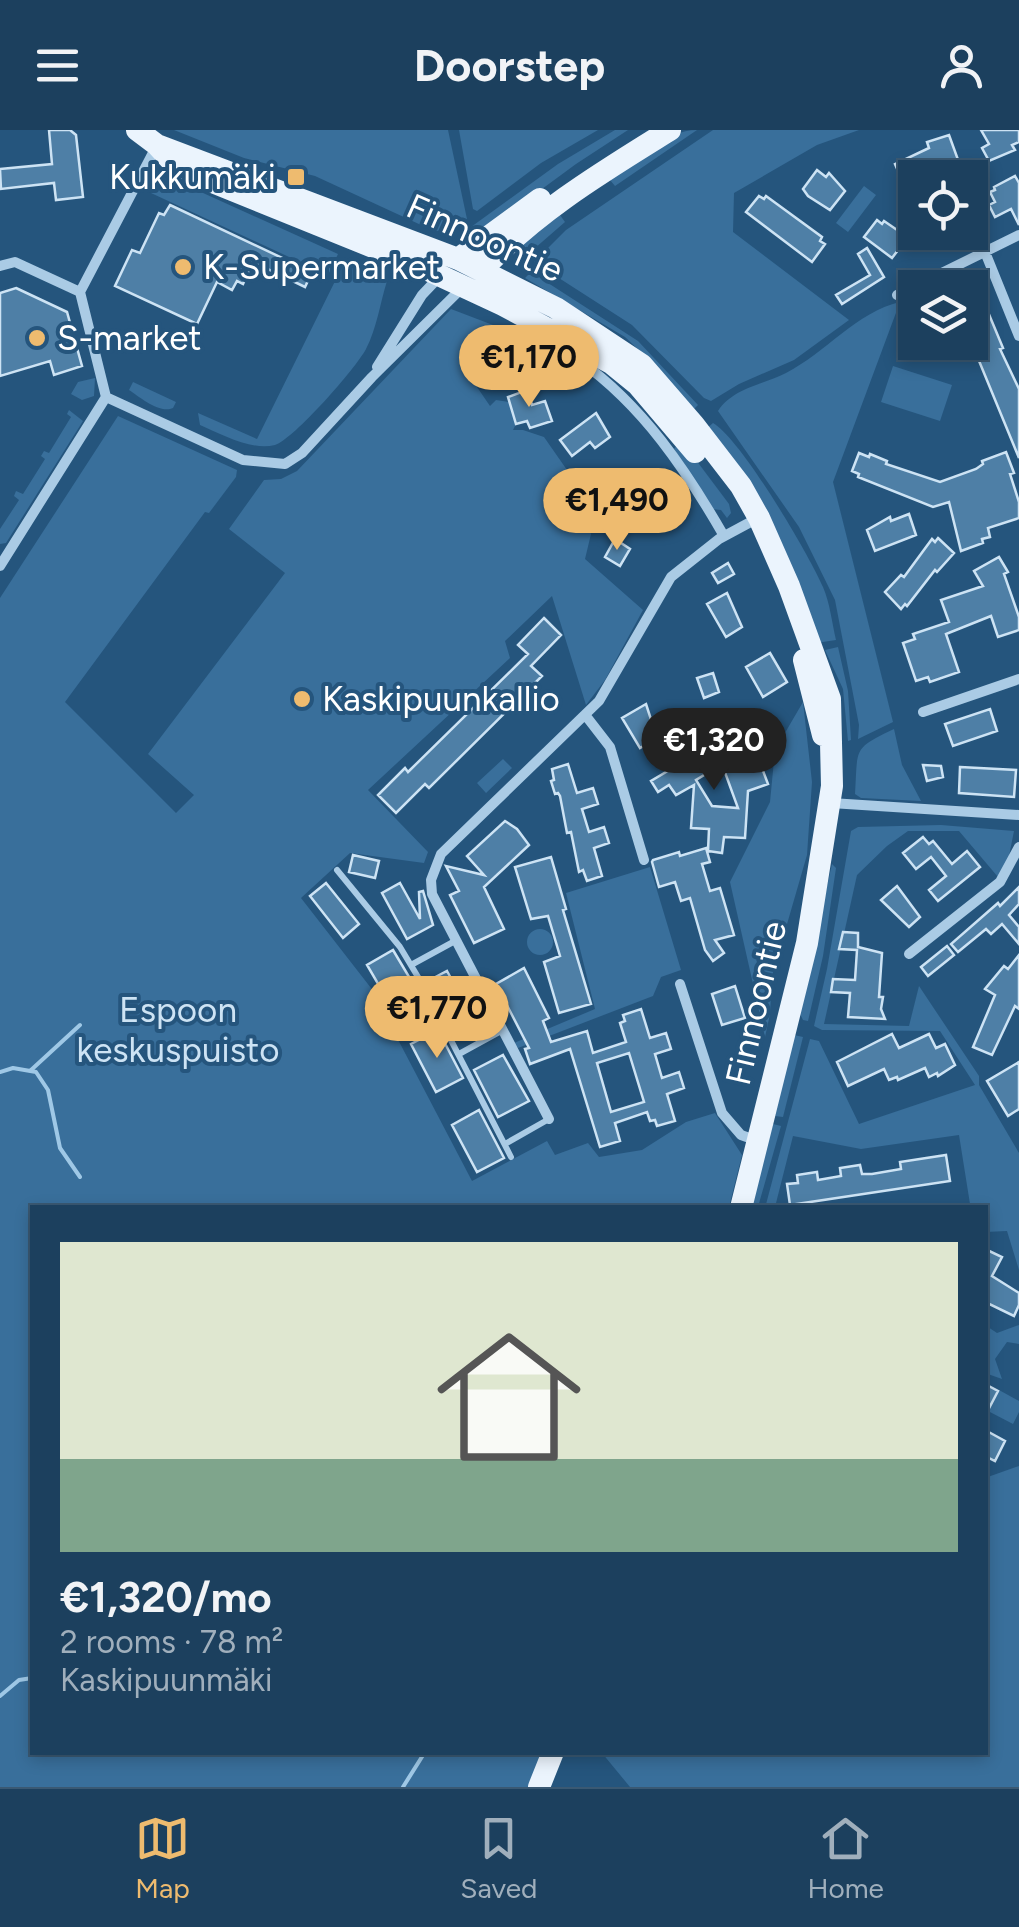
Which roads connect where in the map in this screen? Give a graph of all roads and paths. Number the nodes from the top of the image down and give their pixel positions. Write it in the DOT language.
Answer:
graph roads {
  1 [pos="137,130"];
  2 [pos="641,130"];
  3 [pos="670,130"];
  4 [pos="157,145"];
  5 [pos="1019,235"];
  6 [pos="985,252"];
  7 [pos="458,258"];
  8 [pos="0,266"];
  9 [pos="482,270"];
  10 [pos="440,276"];
  11 [pos="464,287"];
  12 [pos="80,292"];
  13 [pos="897,295"];
  14 [pos="1019,336"];
  15 [pos="580,361"];
  16 [pos="372,377"];
  17 [pos="106,397"];
  18 [pos="753,521"];
  19 [pos="724,536"];
  20 [pos="0,566"];
  21 [pos="1019,679"];
  22 [pos="923,712"];
  23 [pos="586,716"];
  24 [pos="831,804"];
  25 [pos="1019,815"];
  26 [pos="1019,847"];
  27 [pos="644,860"];
  28 [pos="337,870"];
  29 [pos="455,941"];
  30 [pos="909,954"];
  31 [pos="411,966"];
  32 [pos="680,984"];
  33 [pos="502,1030"];
  34 [pos="459,1054"];
  35 [pos="548,1118"];
  36 [pos="758,1142"];
  37 [pos="505,1144"];
  38 [pos="511,1157"];
  39 [pos="742,1205"];
  40 [pos="553,1755"];
  41 [pos="538,1787"];
  1 -- 4 [label="main road, Finnoontie"];
  2 -- 7 [label="main road"];
  3 -- 9 [label="main road"];
  4 -- 7 [label="main road, Finnoontie"];
  4 -- 10 [label="main road, Finnoontie"];
  4 -- 12 [label="street"];
  5 -- 6 [label="street"];
  6 -- 13 [label="street"];
  6 -- 14 [label="street"];
  7 -- 9 [label="main road, Finnoontie"];
  7 -- 10 [label="street"];
  8 -- 12 [label="street"];
  9 -- 11 [label="street"];
  9 -- 18 [label="main road, Finnoontie"];
  10 -- 11 [label="main road, Finnoontie"];
  10 -- 16 [label="street"];
  11 -- 16 [label="street"];
  11 -- 18 [label="main road, Finnoontie"];
  12 -- 17 [label="street"];
  15 -- 19 [label="street"];
  16 -- 17 [label="street"];
  17 -- 20 [label="street"];
  18 -- 19 [label="street"];
  18 -- 24 [label="main road, Finnoontie"];
  19 -- 23 [label="street"];
  21 -- 22 [label="street"];
  23 -- 27 [label="street"];
  23 -- 29 [label="street"];
  24 -- 25 [label="street"];
  24 -- 36 [label="main road, Finnoontie"];
  26 -- 30 [label="street"];
  28 -- 31 [label="lane"];
  29 -- 31 [label="lane"];
  29 -- 33 [label="street"];
  31 -- 34 [label="lane"];
  32 -- 36 [label="street"];
  33 -- 34 [label="lane"];
  33 -- 35 [label="street"];
  34 -- 37 [label="lane"];
  35 -- 37 [label="lane"];
  36 -- 39 [label="main road, Finnoontie"];
  37 -- 38 [label="lane"];
  40 -- 41 [label="main road"];
}
